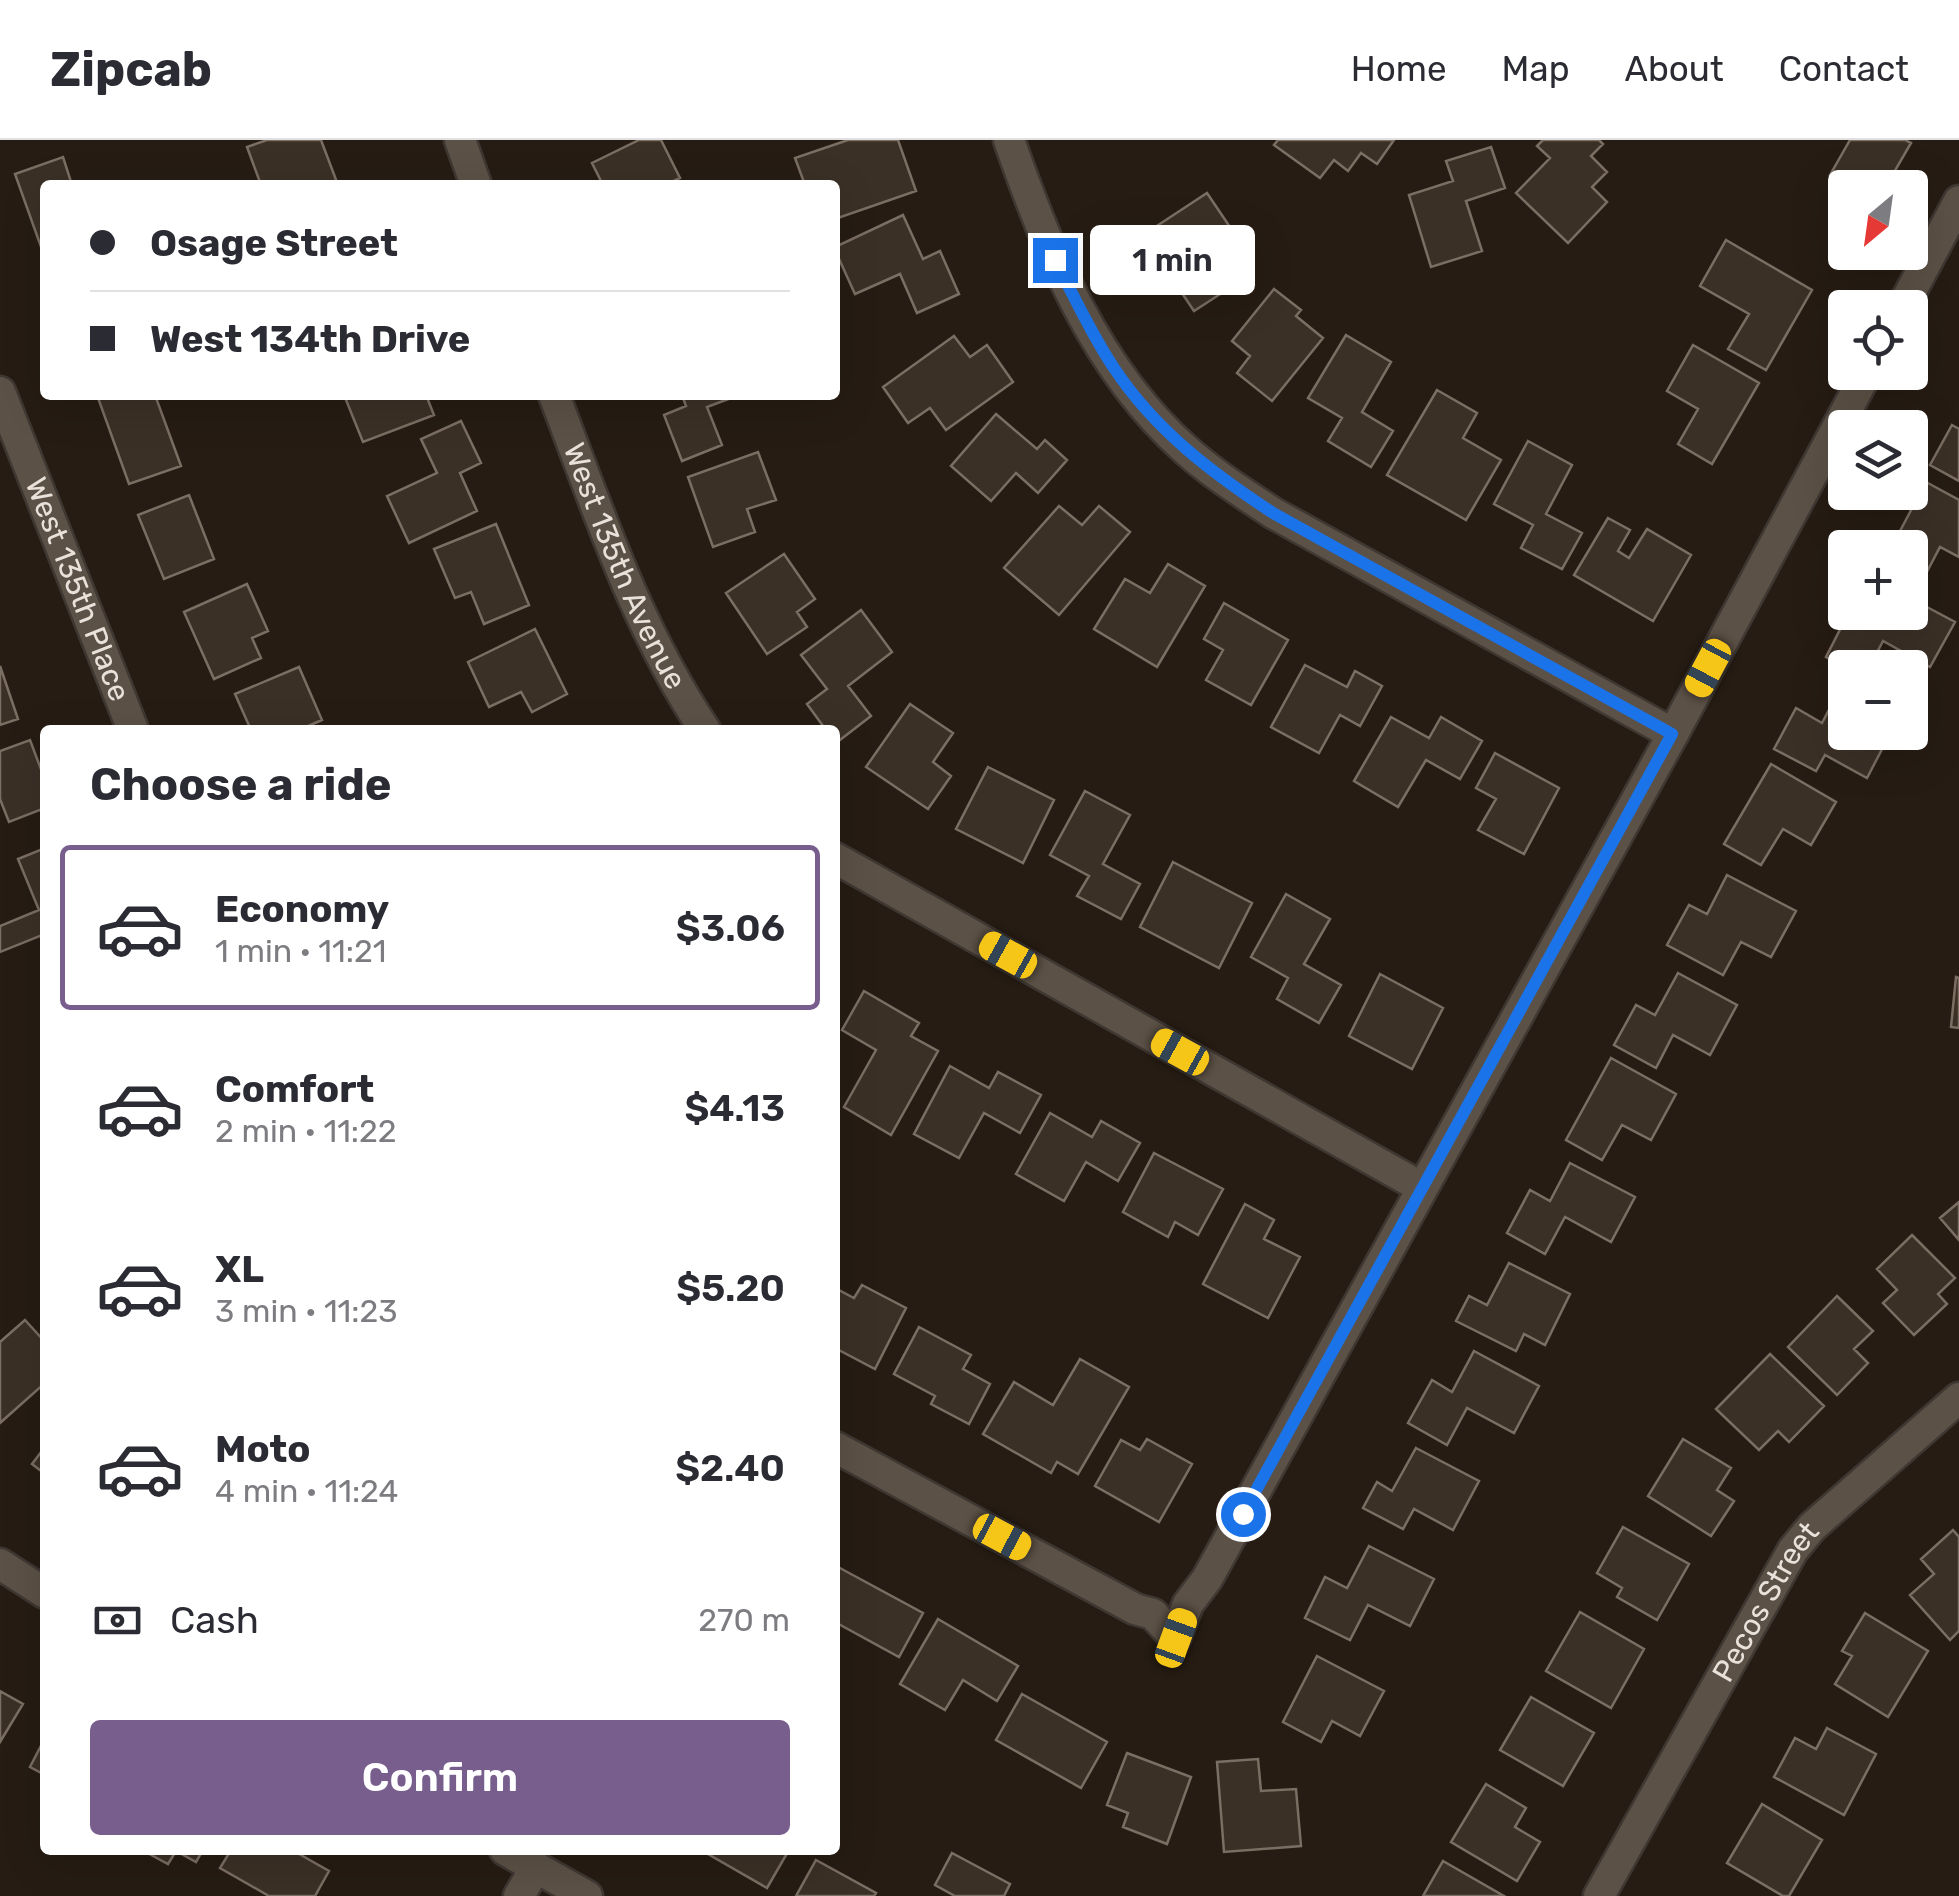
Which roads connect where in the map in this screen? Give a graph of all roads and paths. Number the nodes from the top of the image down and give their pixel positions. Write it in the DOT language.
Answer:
graph roads {
  1 [pos="460,140"];
  2 [pos="1009,140"];
  3 [pos="474,180"];
  4 [pos="1959,201"];
  5 [pos="1912,290"];
  6 [pos="1857,390"];
  7 [pos="0,392"];
  8 [pos="556,400"];
  9 [pos="131,725"];
  10 [pos="701,725"];
  11 [pos="1672,734"];
  12 [pos="840,861"];
  13 [pos="1421,1187"];
  14 [pos="1959,1398"];
  15 [pos="840,1451"];
  16 [pos="0,1564"];
  17 [pos="40,1590"];
  18 [pos="514,1855"];
  19 [pos="536,1867"];
  20 [pos="519,1896"];
  21 [pos="586,1896"];
  22 [pos="1599,1896"];
  1 -- 3 [label="street"];
  2 -- 11 [label="street"];
  4 -- 5 [label="street"];
  6 -- 11 [label="street"];
  7 -- 9 [label="street, West 135th Place"];
  8 -- 10 [label="street, West 135th Avenue"];
  11 -- 13 [label="street"];
  12 -- 13 [label="street"];
  13 -- 15 [label="street"];
  14 -- 22 [label="street, Pecos Street"];
  16 -- 17 [label="street"];
  18 -- 19 [label="street"];
  19 -- 20 [label="street"];
  19 -- 21 [label="street"];
}
